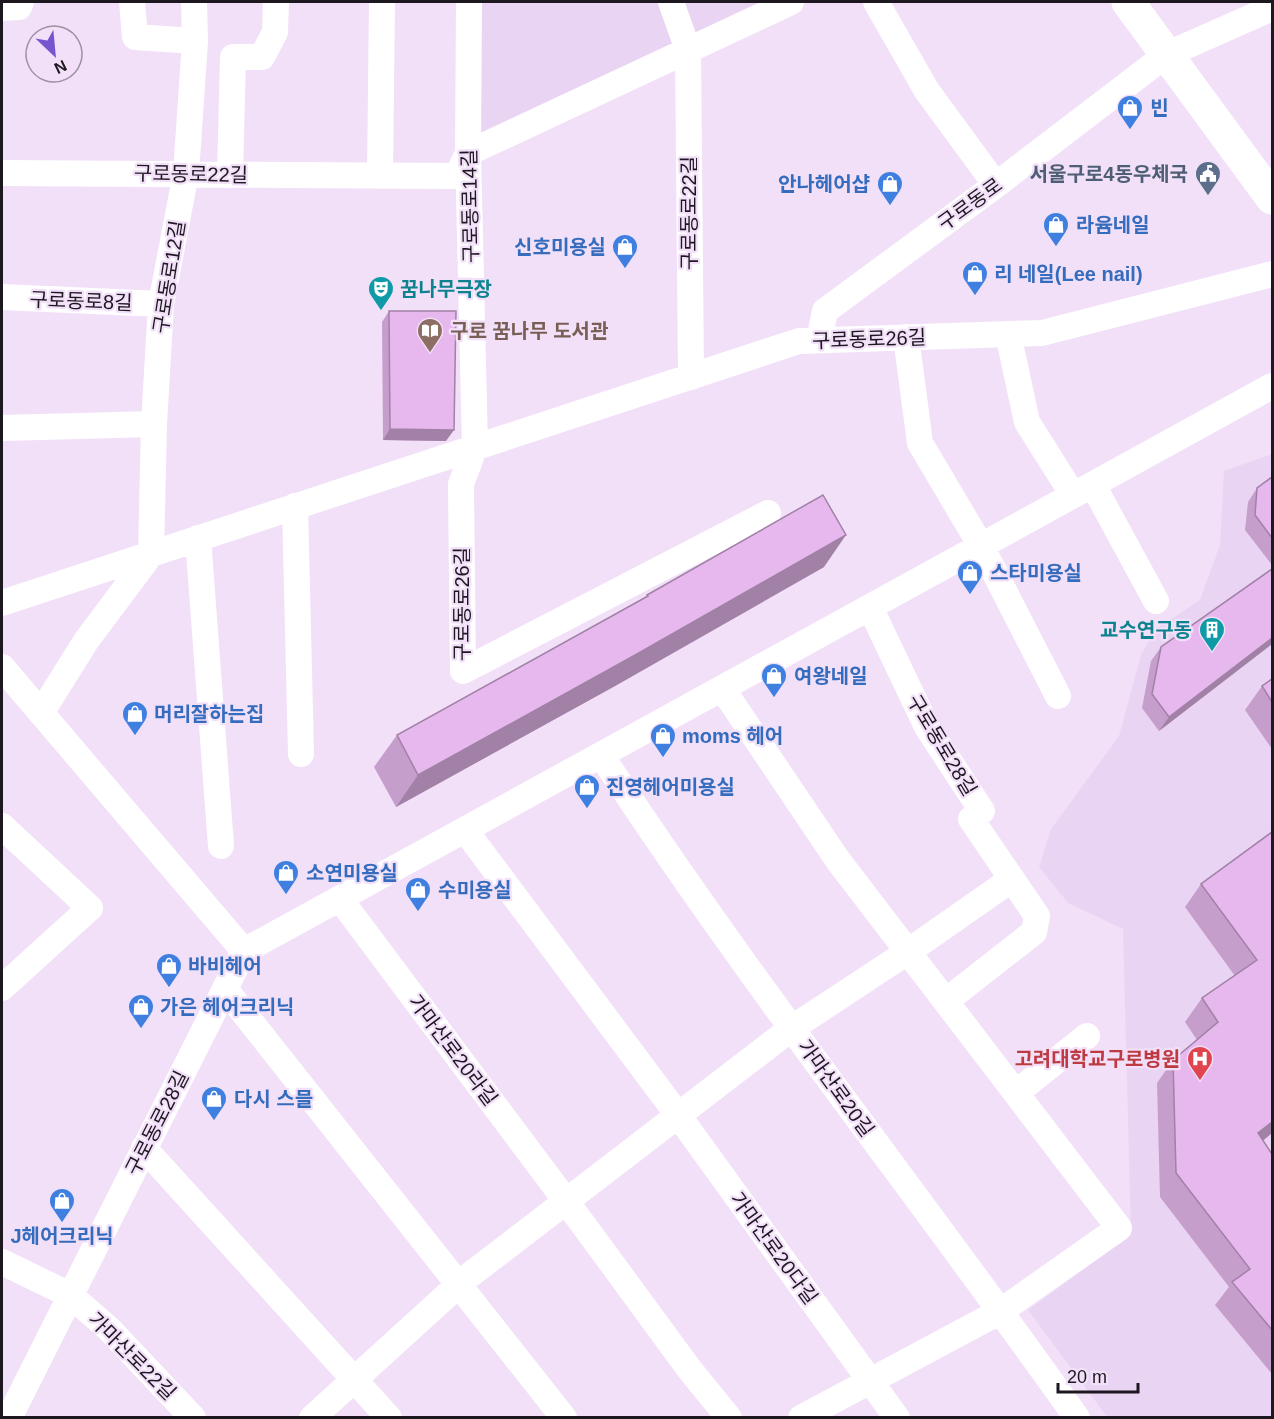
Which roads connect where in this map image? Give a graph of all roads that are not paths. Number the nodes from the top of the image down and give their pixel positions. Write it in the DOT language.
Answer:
graph roads {
  1 [pos="21,2"];
  2 [pos="132,2"];
  3 [pos="194,2"];
  4 [pos="276,2"];
  5 [pos="382,2"];
  6 [pos="469,2"];
  7 [pos="671,2"];
  8 [pos="791,2"];
  9 [pos="876,2"];
  10 [pos="1128,2"];
  11 [pos="2,8"];
  12 [pos="1272,8"];
  13 [pos="195,41"];
  14 [pos="688,50"];
  15 [pos="1166,55"];
  16 [pos="468,153"];
  17 [pos="2,173"];
  18 [pos="186,173"];
  19 [pos="230,175"];
  20 [pos="380,176"];
  21 [pos="996,185"];
  22 [pos="1272,198"];
  23 [pos="1272,274"];
  24 [pos="2,297"];
  25 [pos="161,304"];
  26 [pos="1008,334"];
  27 [pos="906,337"];
  28 [pos="819,340"];
  29 [pos="691,376"];
  30 [pos="1272,386"];
  31 [pos="154,424"];
  32 [pos="2,428"];
  33 [pos="475,447"];
  34 [pos="1083,490"];
  35 [pos="295,506"];
  36 [pos="768,513"];
  37 [pos="198,538"];
  38 [pos="981,546"];
  39 [pos="151,554"];
  40 [pos="1156,601"];
  41 [pos="2,603"];
  42 [pos="870,607"];
  43 [pos="2,667"];
  44 [pos="723,688"];
  45 [pos="1058,696"];
  46 [pos="41,713"];
  47 [pos="301,754"];
  48 [pos="601,755"];
  49 [pos="2,826"];
  50 [pos="465,830"];
  51 [pos="221,846"];
  52 [pos="1012,879"];
  53 [pos="340,899"];
  54 [pos="244,951"];
  55 [pos="909,951"];
  56 [pos="2,988"];
  57 [pos="225,989"];
  58 [pos="946,1000"];
  59 [pos="792,1028"];
  60 [pos="1086,1036"];
  61 [pos="1016,1093"];
  62 [pos="678,1115"];
  63 [pos="144,1148"];
  64 [pos="566,1201"];
  65 [pos="2,1262"];
  66 [pos="458,1284"];
  67 [pos="70,1296"];
  68 [pos="1001,1311"];
  69 [pos="354,1378"];
  70 [pos="870,1381"];
  71 [pos="9,1418"];
  72 [pos="193,1418"];
  73 [pos="312,1418"];
  74 [pos="389,1418"];
  75 [pos="564,1418"];
  76 [pos="729,1418"];
  77 [pos="801,1418"];
  78 [pos="897,1418"];
  79 [pos="1077,1418"];
  1 -- 11 [label="street"];
  2 -- 13 [label="street"];
  3 -- 13 [label="street, 구로동로12길"];
  4 -- 19 [label="street"];
  5 -- 20 [label="street"];
  6 -- 16 [label="street, 구로동로14길"];
  7 -- 14 [label="street, 구로동로22길"];
  8 -- 14 [label="street"];
  9 -- 21 [label="street"];
  10 -- 15 [label="main road"];
  12 -- 15 [label="street, 구로동로"];
  13 -- 18 [label="street, 구로동로12길"];
  14 -- 16 [label="street"];
  14 -- 29 [label="street, 구로동로22길"];
  15 -- 21 [label="street, 구로동로"];
  15 -- 22 [label="main road"];
  16 -- 20 [label="street, 구로동로22길"];
  16 -- 33 [label="street, 구로동로14길"];
  17 -- 18 [label="street, 구로동로22길"];
  18 -- 19 [label="street, 구로동로22길"];
  18 -- 25 [label="street, 구로동로12길"];
  19 -- 20 [label="street, 구로동로22길"];
  21 -- 28 [label="street, 구로동로"];
  23 -- 26 [label="street, 구로동로26길"];
  24 -- 25 [label="street, 구로동로8길"];
  25 -- 31 [label="street, 구로동로12길"];
  26 -- 27 [label="street, 구로동로26길"];
  26 -- 34 [label="street"];
  27 -- 28 [label="street, 구로동로26길"];
  27 -- 38 [label="street"];
  28 -- 29 [label="street, 구로동로26길"];
  29 -- 33 [label="street, 구로동로26길"];
  30 -- 34 [label="street"];
  31 -- 32 [label="street"];
  31 -- 39 [label="street, 구로동로12길"];
  33 -- 35 [label="street, 구로동로26길"];
  33 -- 36 [label="street, 구로동로26길"];
  34 -- 38 [label="street"];
  34 -- 40 [label="street"];
  35 -- 37 [label="street, 구로동로26길"];
  35 -- 47 [label="street"];
  37 -- 39 [label="street, 구로동로26길"];
  37 -- 51 [label="street"];
  38 -- 42 [label="street"];
  38 -- 45 [label="street"];
  39 -- 41 [label="street, 구로동로26길"];
  39 -- 46 [label="street"];
  42 -- 44 [label="street"];
  42 -- 52 [label="street, 구로동로28길"];
  43 -- 46 [label="street"];
  44 -- 48 [label="street"];
  44 -- 55 [label="street"];
  46 -- 54 [label="street"];
  48 -- 50 [label="street"];
  48 -- 59 [label="street, 가마산로20길"];
  49 -- 56 [label="street"];
  50 -- 53 [label="street"];
  50 -- 62 [label="street"];
  52 -- 55 [label="street"];
  52 -- 58 [label="street, 구로동로28길"];
  53 -- 54 [label="street"];
  53 -- 64 [label="street, 가마산로20라길"];
  54 -- 57 [label="street, 구로동로28길"];
  55 -- 58 [label="street"];
  55 -- 59 [label="street"];
  57 -- 63 [label="street, 구로동로28길"];
  57 -- 66 [label="street"];
  58 -- 61 [label="street"];
  59 -- 62 [label="street"];
  59 -- 68 [label="street, 가마산로20길"];
  60 -- 61 [label="street"];
  61 -- 68 [label="street"];
  62 -- 64 [label="street"];
  62 -- 70 [label="street, 가마산로20다길"];
  63 -- 67 [label="street, 구로동로28길"];
  63 -- 69 [label="street"];
  64 -- 66 [label="street"];
  64 -- 76 [label="street"];
  65 -- 67 [label="street"];
  66 -- 69 [label="street"];
  66 -- 75 [label="street"];
  67 -- 71 [label="street, 구로동로28길"];
  67 -- 72 [label="street, 가마산로22길"];
  68 -- 70 [label="street"];
  68 -- 79 [label="street, 가마산로20길"];
  69 -- 73 [label="street"];
  69 -- 74 [label="street"];
  70 -- 77 [label="street"];
  70 -- 78 [label="street, 가마산로20다길"];
}
